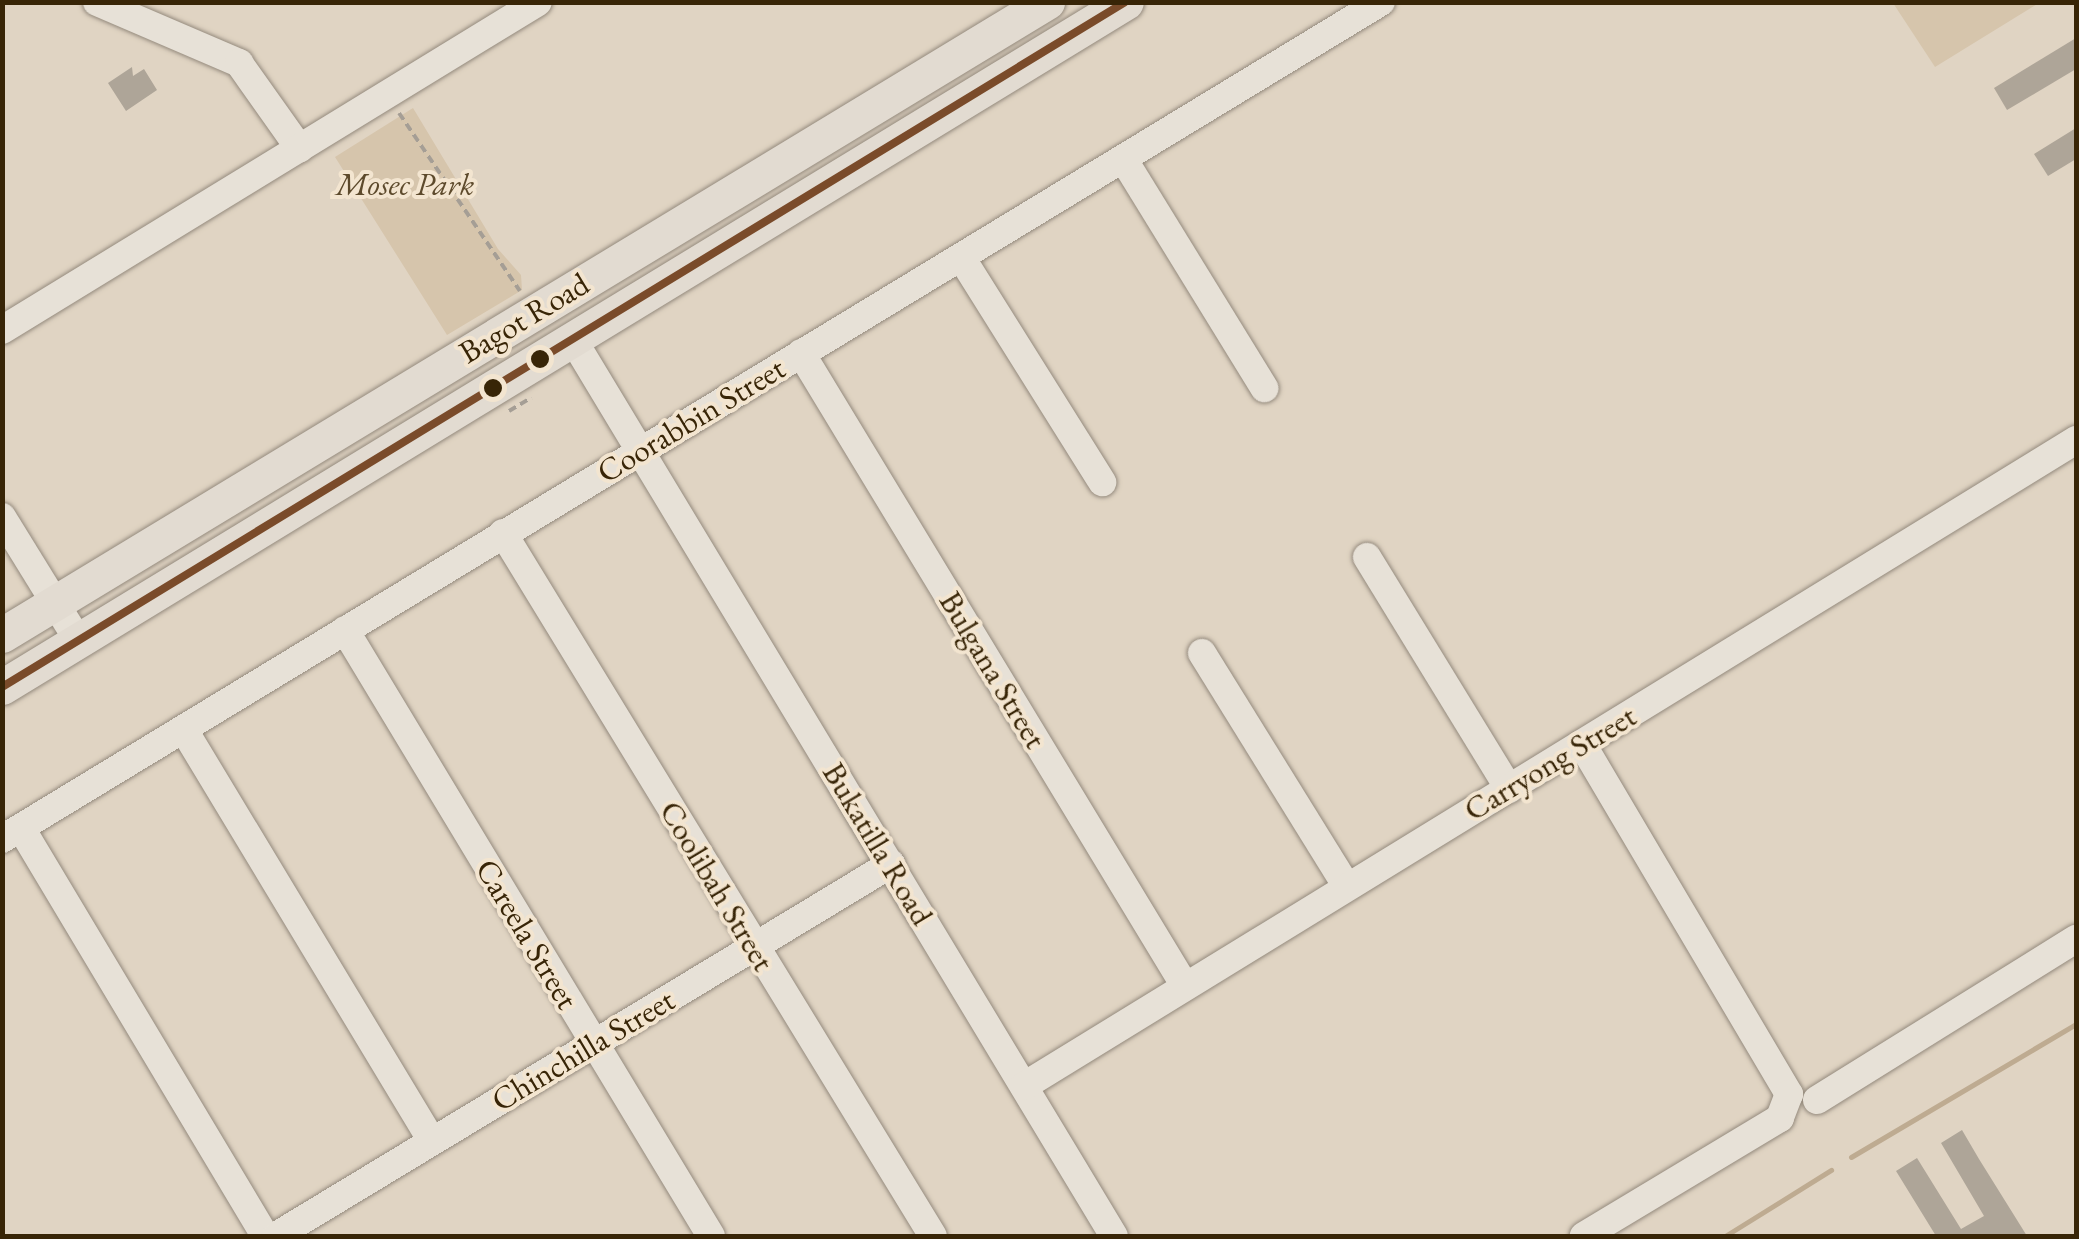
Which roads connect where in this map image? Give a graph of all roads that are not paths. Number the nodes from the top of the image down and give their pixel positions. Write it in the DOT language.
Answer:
graph roads {
  1 [pos="98,2"];
  2 [pos="538,2"];
  3 [pos="1048,2"];
  4 [pos="1126,2"];
  5 [pos="1381,2"];
  6 [pos="168,15"];
  7 [pos="300,149"];
  8 [pos="1124,160"];
  9 [pos="962,257"];
  10 [pos="2,330"];
  11 [pos="572,338"];
  12 [pos="802,353"];
  13 [pos="1264,388"];
  14 [pos="2076,440"];
  15 [pos="640,452"];
  16 [pos="1102,482"];
  17 [pos="2,517"];
  18 [pos="504,533"];
  19 [pos="1367,557"];
  20 [pos="55,603"];
  21 [pos="346,630"];
  22 [pos="2,635"];
  23 [pos="78,640"];
  24 [pos="1202,653"];
  25 [pos="2,686"];
  26 [pos="184,730"];
  27 [pos="1582,744"];
  28 [pos="1508,789"];
  29 [pos="12,834"];
  30 [pos="891,864"];
  31 [pos="1347,887"];
  32 [pos="2076,939"];
  33 [pos="754,946"];
  34 [pos="1185,986"];
  35 [pos="594,1044"];
  36 [pos="1024,1086"];
  37 [pos="1817,1100"];
  38 [pos="432,1141"];
  39 [pos="266,1236"];
  40 [pos="276,1236"];
  41 [pos="711,1236"];
  42 [pos="933,1236"];
  43 [pos="1114,1236"];
  44 [pos="1584,1236"];
  1 -- 6 [label="street"];
  2 -- 7 [label="street"];
  3 -- 20 [label="main road, Bagot Road"];
  4 -- 11 [label="main road, Bagot Road"];
  5 -- 8 [label="street, Coorabbin Street"];
  6 -- 7 [label="street"];
  7 -- 10 [label="street"];
  8 -- 9 [label="street, Coorabbin Street"];
  8 -- 13 [label="street"];
  9 -- 12 [label="street, Coorabbin Street"];
  9 -- 16 [label="street"];
  11 -- 15 [label="street, Bukatilla Road"];
  11 -- 23 [label="main road, Bagot Road"];
  12 -- 15 [label="street, Coorabbin Street"];
  12 -- 34 [label="street, Bulgana Street"];
  14 -- 27 [label="street, Carryong Street"];
  15 -- 18 [label="street, Coorabbin Street"];
  15 -- 30 [label="street, Bukatilla Road"];
  17 -- 20 [label="street"];
  18 -- 21 [label="street, Coorabbin Street"];
  18 -- 33 [label="street, Coolibah Street"];
  19 -- 28 [label="street"];
  20 -- 22 [label="main road, Bagot Road"];
  20 -- 23 [label="street"];
  21 -- 26 [label="street, Coorabbin Street"];
  21 -- 35 [label="street, Careela Street"];
  23 -- 25 [label="main road, Bagot Road"];
  24 -- 31 [label="street"];
  26 -- 29 [label="street, Coorabbin Street"];
  26 -- 38 [label="street"];
  27 -- 28 [label="street, Carryong Street"];
  27 -- 44 [label="street"];
  28 -- 31 [label="street, Carryong Street"];
  29 -- 39 [label="street"];
  30 -- 33 [label="street, Chinchilla Street"];
  30 -- 36 [label="street, Bukatilla Road"];
  31 -- 34 [label="street, Carryong Street"];
  32 -- 37 [label="street"];
  33 -- 35 [label="street, Chinchilla Street"];
  33 -- 42 [label="street, Coolibah Street"];
  34 -- 36 [label="street, Carryong Street"];
  35 -- 38 [label="street, Chinchilla Street"];
  35 -- 41 [label="street, Careela Street"];
  36 -- 43 [label="street, Bukatilla Road"];
  38 -- 40 [label="street, Chinchilla Street"];
}
